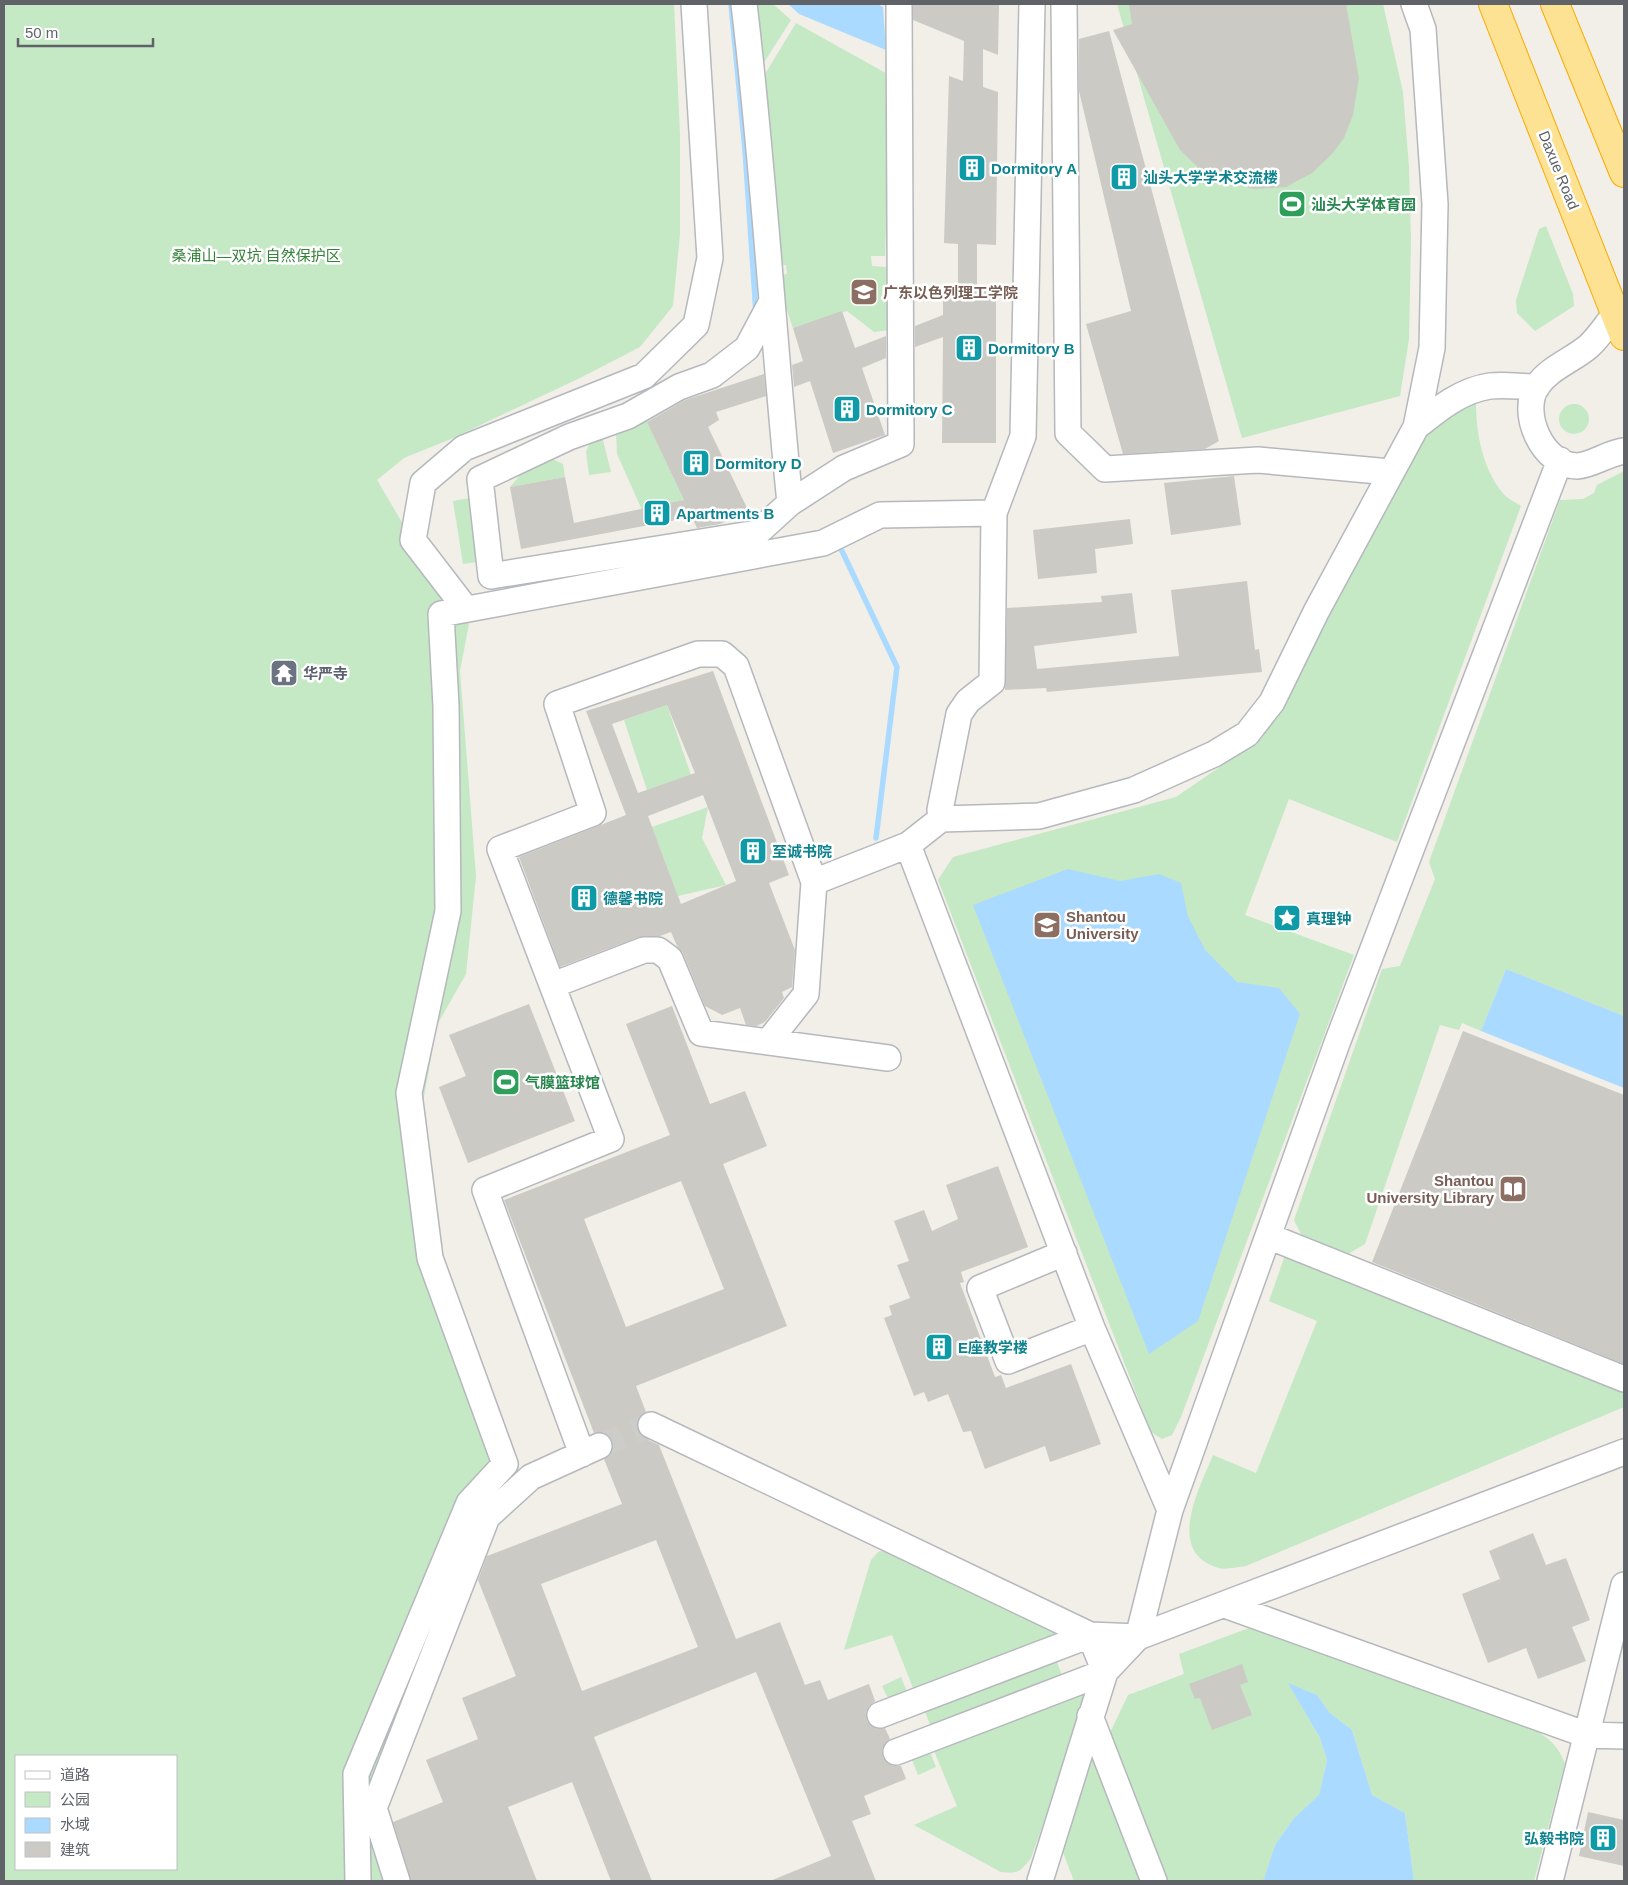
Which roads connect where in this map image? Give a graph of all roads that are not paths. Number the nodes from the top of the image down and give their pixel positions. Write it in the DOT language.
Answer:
graph roads {
  1 [pos="694,4"];
  2 [pos="744,4"];
  3 [pos="1032,4"];
  4 [pos="1064,4"];
  5 [pos="1414,4"];
  6 [pos="1493,4"];
  7 [pos="1555,4"];
  8 [pos="899,6"];
  9 [pos="1624,173"];
  10 [pos="1028,195"];
  11 [pos="1066,200"];
  12 [pos="772,301"];
  13 [pos="1620,325"];
  14 [pos="1537,387"];
  15 [pos="1416,427"];
  16 [pos="1624,451"];
  17 [pos="1560,460"];
  18 [pos="1390,472"];
  19 [pos="790,503"];
  20 [pos="994,513"];
  21 [pos="466,609"];
  22 [pos="940,819"];
  23 [pos="908,845"];
  24 [pos="814,882"];
  25 [pos="552,986"];
  26 [pos="768,1042"];
  27 [pos="888,1058"];
  28 [pos="1268,1236"];
  29 [pos="1064,1253"];
  30 [pos="1092,1328"];
  31 [pos="1624,1379"];
  32 [pos="651,1425"];
  33 [pos="1624,1452"];
  34 [pos="1170,1510"];
  35 [pos="1624,1585"];
  36 [pos="1225,1605"];
  37 [pos="1090,1635"];
  38 [pos="1138,1637"];
  39 [pos="1105,1672"];
  40 [pos="880,1715"];
  41 [pos="1090,1716"];
  42 [pos="1587,1735"];
  43 [pos="1624,1736"];
  44 [pos="896,1752"];
  45 [pos="358,1881"];
  46 [pos="397,1881"];
  47 [pos="1040,1881"];
  48 [pos="1154,1881"];
  49 [pos="1550,1881"];
  1 -- 21 [label="street"];
  2 -- 12 [label="street"];
  3 -- 10 [label="street"];
  4 -- 11 [label="street"];
  5 -- 15 [label="street"];
  6 -- 13 [label="highway, Daxue Road"];
  7 -- 9 [label="highway"];
  8 -- 19 [label="street"];
  10 -- 11 [label="street"];
  10 -- 20 [label="street"];
  11 -- 18 [label="street"];
  12 -- 19 [label="street"];
  12 -- 19 [label="street"];
  13 -- 14 [label="street"];
  14 -- 15 [label="street"];
  14 -- 17 [label="street"];
  15 -- 18 [label="street"];
  16 -- 17 [label="street"];
  17 -- 28 [label="street"];
  18 -- 22 [label="street"];
  20 -- 21 [label="street"];
  20 -- 22 [label="street"];
  21 -- 45 [label="street"];
  22 -- 23 [label="street"];
  23 -- 24 [label="street"];
  23 -- 29 [label="street"];
  24 -- 25 [label="street"];
  24 -- 26 [label="street"];
  25 -- 26 [label="street"];
  25 -- 46 [label="street"];
  26 -- 27 [label="street"];
  28 -- 31 [label="street"];
  28 -- 34 [label="street"];
  29 -- 30 [label="street"];
  29 -- 30 [label="street"];
  30 -- 34 [label="street"];
  32 -- 37 [label="street"];
  33 -- 36 [label="street"];
  34 -- 38 [label="street"];
  35 -- 42 [label="street"];
  36 -- 38 [label="street"];
  36 -- 42 [label="street"];
  37 -- 38 [label="street"];
  37 -- 39 [label="street"];
  37 -- 40 [label="street"];
  38 -- 39 [label="street"];
  39 -- 41 [label="street"];
  39 -- 44 [label="street"];
  41 -- 47 [label="street"];
  41 -- 48 [label="street"];
  42 -- 43 [label="street"];
  42 -- 49 [label="street"];
}
